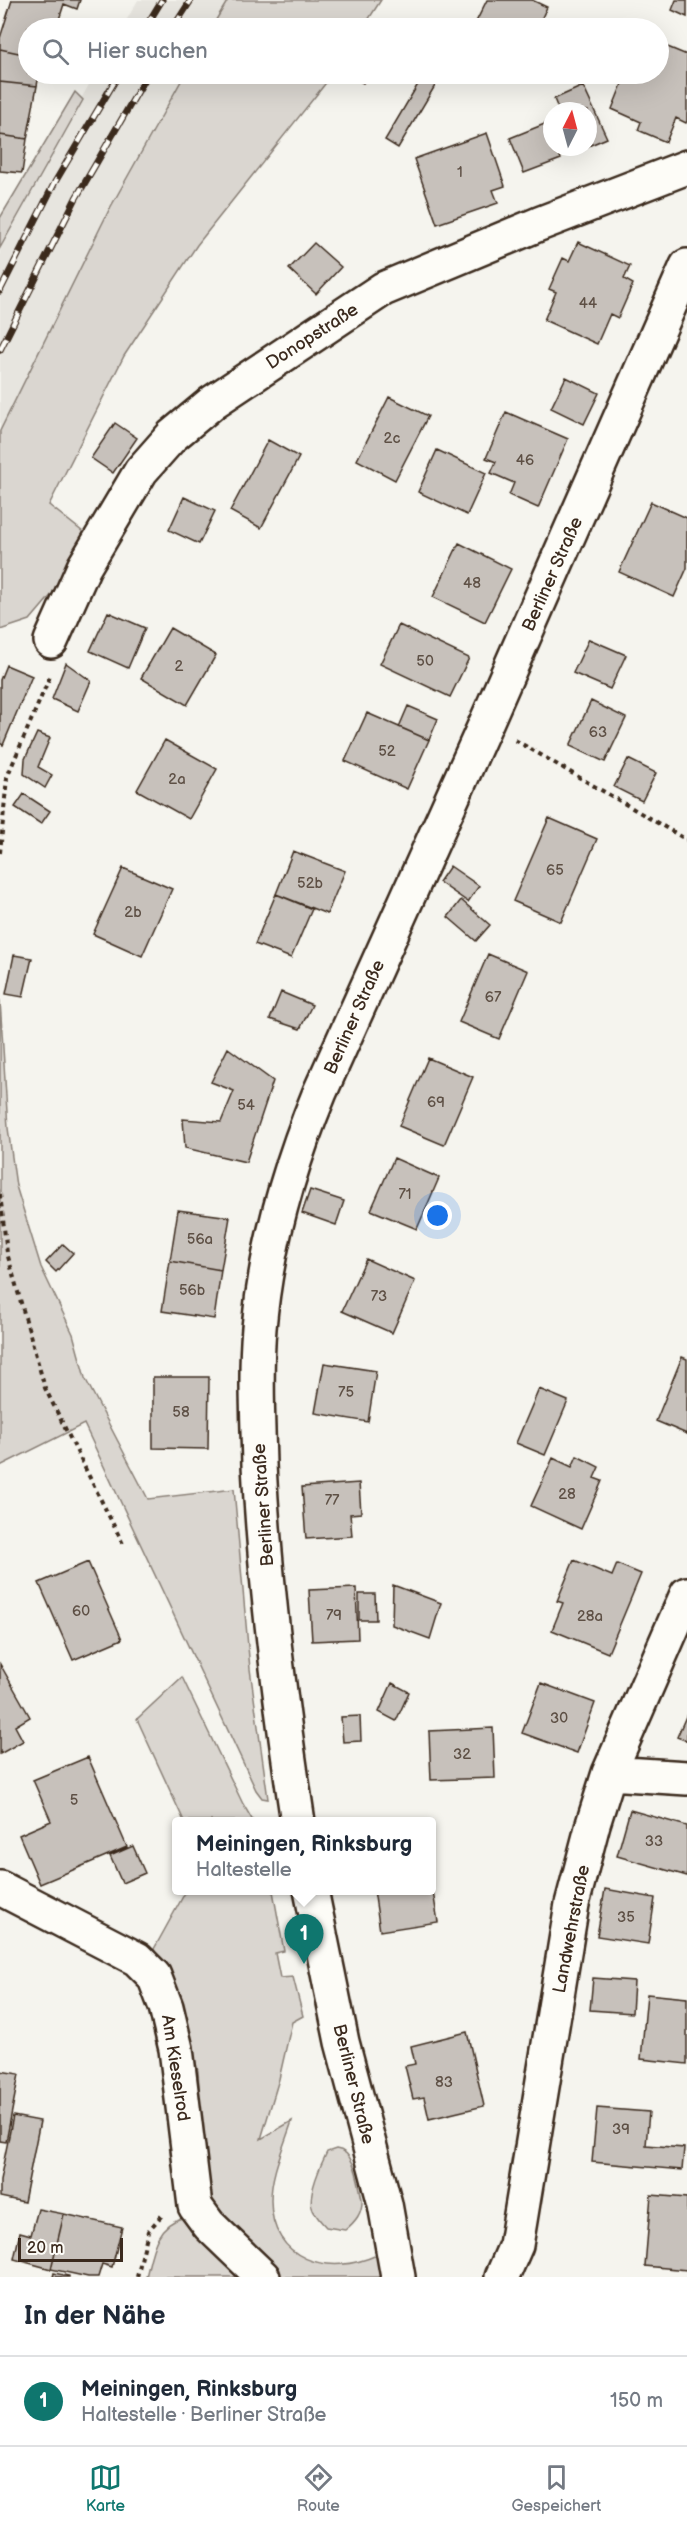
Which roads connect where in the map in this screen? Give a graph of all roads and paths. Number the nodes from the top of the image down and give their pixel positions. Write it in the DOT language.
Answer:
graph roads {
  1 [pos="687,168"];
  2 [pos="687,266"];
  3 [pos="51,641"];
  4 [pos="486,723"];
  5 [pos="687,840"];
  6 [pos="0,853"];
  7 [pos="0,1194"];
  8 [pos="123,1544"];
  9 [pos="687,1594"];
  10 [pos="609,1773"];
  11 [pos="687,1778"];
  12 [pos="297,1817"];
  13 [pos="0,1888"];
  14 [pos="312,1895"];
  15 [pos="195,2206"];
  16 [pos="136,2277"];
  17 [pos="263,2277"];
  18 [pos="398,2277"];
  19 [pos="502,2277"];
  1 -- 3 [label="street, Donopstraße"];
  2 -- 4 [label="street, Berliner Straße"];
  3 -- 6 [label="path"];
  4 -- 5 [label="path"];
  4 -- 12 [label="street, Berliner Straße"];
  7 -- 8 [label="path"];
  9 -- 10 [label="street, Landwehrstraße"];
  10 -- 11 [label="street"];
  10 -- 19 [label="street, Landwehrstraße"];
  13 -- 15 [label="street, Am Kieselrod"];
  14 -- 18 [label="street, Berliner Straße"];
  15 -- 16 [label="path"];
  15 -- 17 [label="street"];
}
